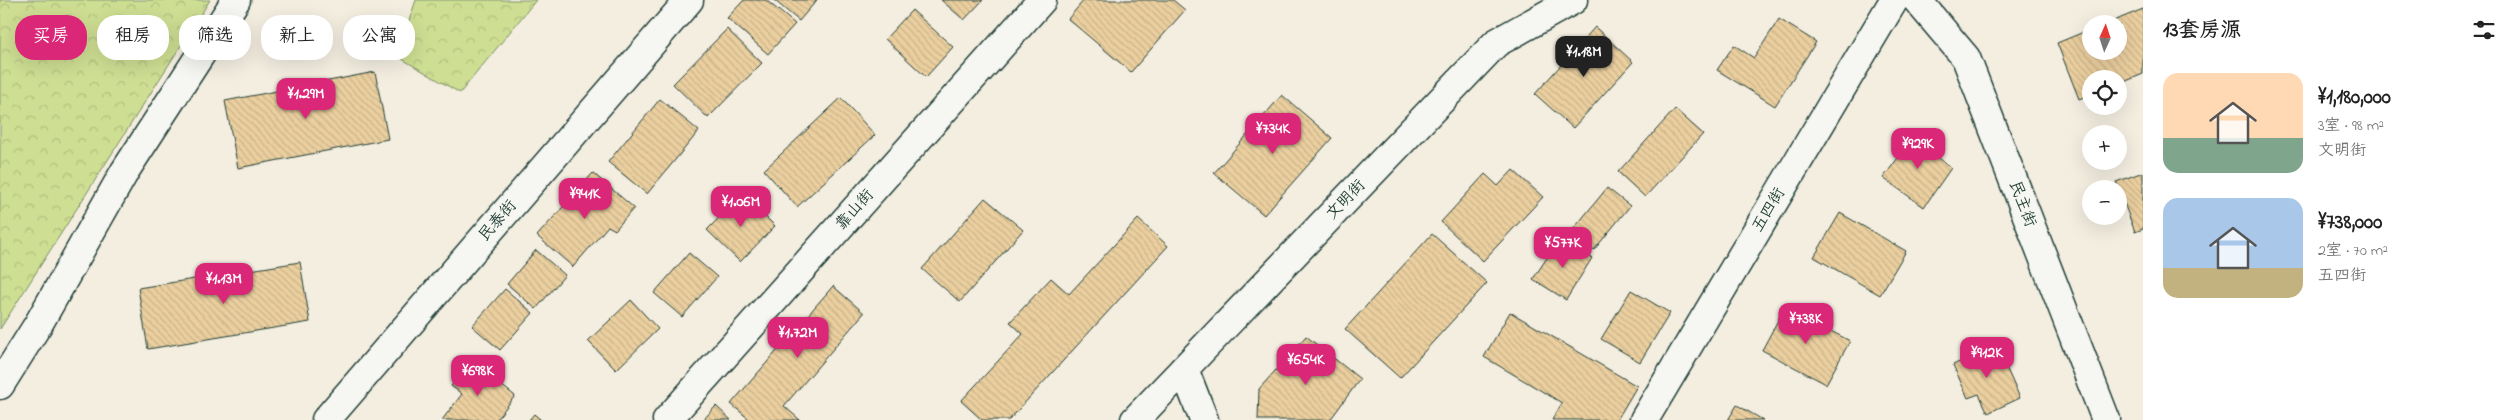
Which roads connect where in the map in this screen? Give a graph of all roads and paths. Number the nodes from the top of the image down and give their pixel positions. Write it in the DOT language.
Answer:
graph roads {
  1 [pos="236,0"];
  2 [pos="689,0"];
  3 [pos="1042,0"];
  4 [pos="1573,0"];
  5 [pos="1894,0"];
  6 [pos="1917,0"];
  7 [pos="1184,369"];
  8 [pos="0,386"];
  9 [pos="326,420"];
  10 [pos="667,420"];
  11 [pos="1135,420"];
  12 [pos="1204,420"];
  13 [pos="1644,420"];
  14 [pos="2106,420"];
  1 -- 8 [label="street"];
  2 -- 9 [label="street, 民泰街"];
  3 -- 10 [label="street, 靠山街"];
  4 -- 7 [label="street, 文明街"];
  5 -- 13 [label="street, 五四街"];
  6 -- 14 [label="street, 民主街"];
  7 -- 11 [label="street, 文明街"];
  7 -- 12 [label="street"];
}
